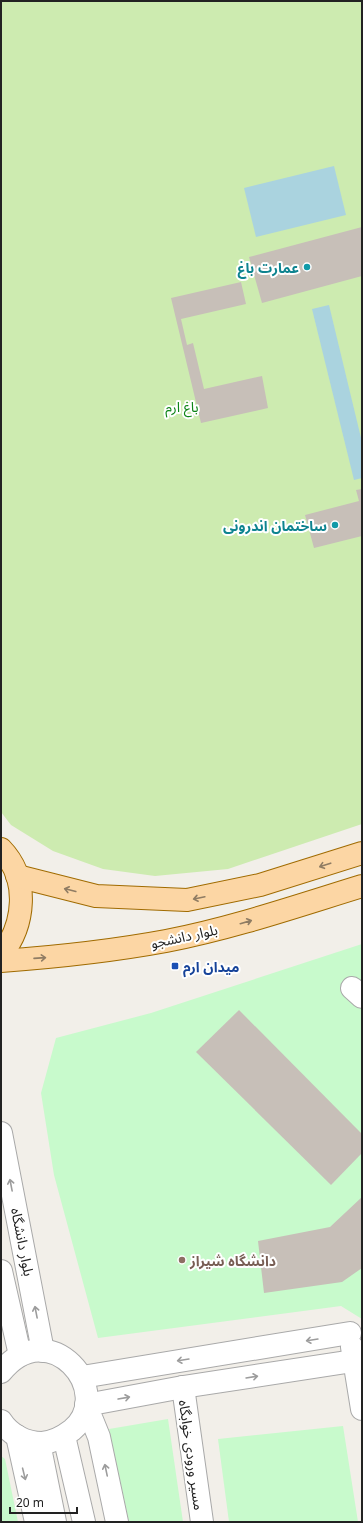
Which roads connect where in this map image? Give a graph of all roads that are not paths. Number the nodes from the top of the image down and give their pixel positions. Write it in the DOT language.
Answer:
graph roads {
  1 [pos="1,849"];
  2 [pos="362,853"];
  3 [pos="17,876"];
  4 [pos="362,886"];
  5 [pos="1,955"];
  6 [pos="1,961"];
  7 [pos="1,1133"];
  8 [pos="1,1271"];
  9 [pos="356,1327"];
  10 [pos="43,1351"];
  11 [pos="20,1355"];
  12 [pos="353,1361"];
  13 [pos="1,1372"];
  14 [pos="82,1377"];
  15 [pos="183,1387"];
  16 [pos="86,1405"];
  17 [pos="362,1409"];
  18 [pos="5,1427"];
  19 [pos="64,1436"];
  20 [pos="39,1443"];
  21 [pos="36,1522"];
  22 [pos="56,1522"];
  23 [pos="84,1522"];
  24 [pos="117,1522"];
  25 [pos="202,1522"];
  1 -- 3 [label="main road"];
  2 -- 3 [label="main road, one-way"];
  3 -- 5 [label="main road"];
  6 -- 4 [label="main road, بلوار دانشجو, one-way"];
  10 -- 7 [label="street, بلوار دانشگاه, one-way"];
  8 -- 11 [label="street, بلوار دانشگاه"];
  9 -- 12 [label="street"];
  9 -- 14 [label="street, one-way"];
  10 -- 11 [label="street"];
  10 -- 14 [label="street"];
  11 -- 13 [label="street"];
  15 -- 12 [label="street, one-way"];
  12 -- 17 [label="street"];
  14 -- 16 [label="street"];
  16 -- 15 [label="street, one-way"];
  15 -- 25 [label="street, مسیر ورودی خوابگاه"];
  16 -- 19 [label="street"];
  24 -- 16 [label="street, one-way"];
  18 -- 20 [label="street"];
  18 -- 21 [label="street, one-way"];
  19 -- 20 [label="street"];
  19 -- 23 [label="street"];
  20 -- 22 [label="street"];
}
